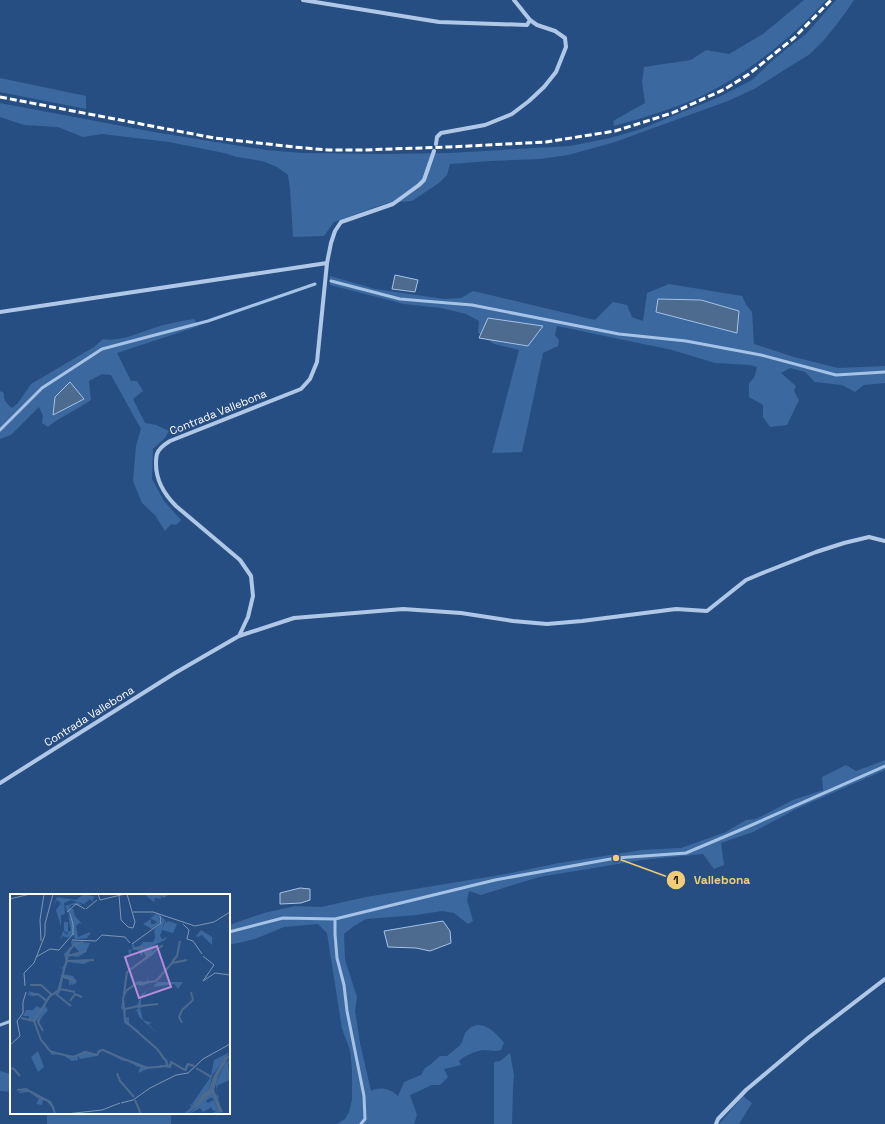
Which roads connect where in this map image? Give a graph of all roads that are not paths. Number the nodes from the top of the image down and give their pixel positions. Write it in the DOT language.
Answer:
graph roads {
  1 [pos="303,0"];
  2 [pos="514,0"];
  3 [pos="530,20"];
  4 [pos="436,144"];
  5 [pos="434,151"];
  6 [pos="327,263"];
  7 [pos="0,312"];
  8 [pos="885,541"];
  9 [pos="239,636"];
  10 [pos="0,783"];
  11 [pos="885,980"];
  12 [pos="716,1124"];
  1 -- 3 [label="street"];
  2 -- 3 [label="street"];
  3 -- 4 [label="street"];
  5 -- 6 [label="street, Contrada Vallebona"];
  6 -- 7 [label="street"];
  6 -- 9 [label="street, Contrada Vallebona"];
  8 -- 9 [label="street"];
  9 -- 10 [label="street, Contrada Vallebona"];
  11 -- 12 [label="street"];
}
